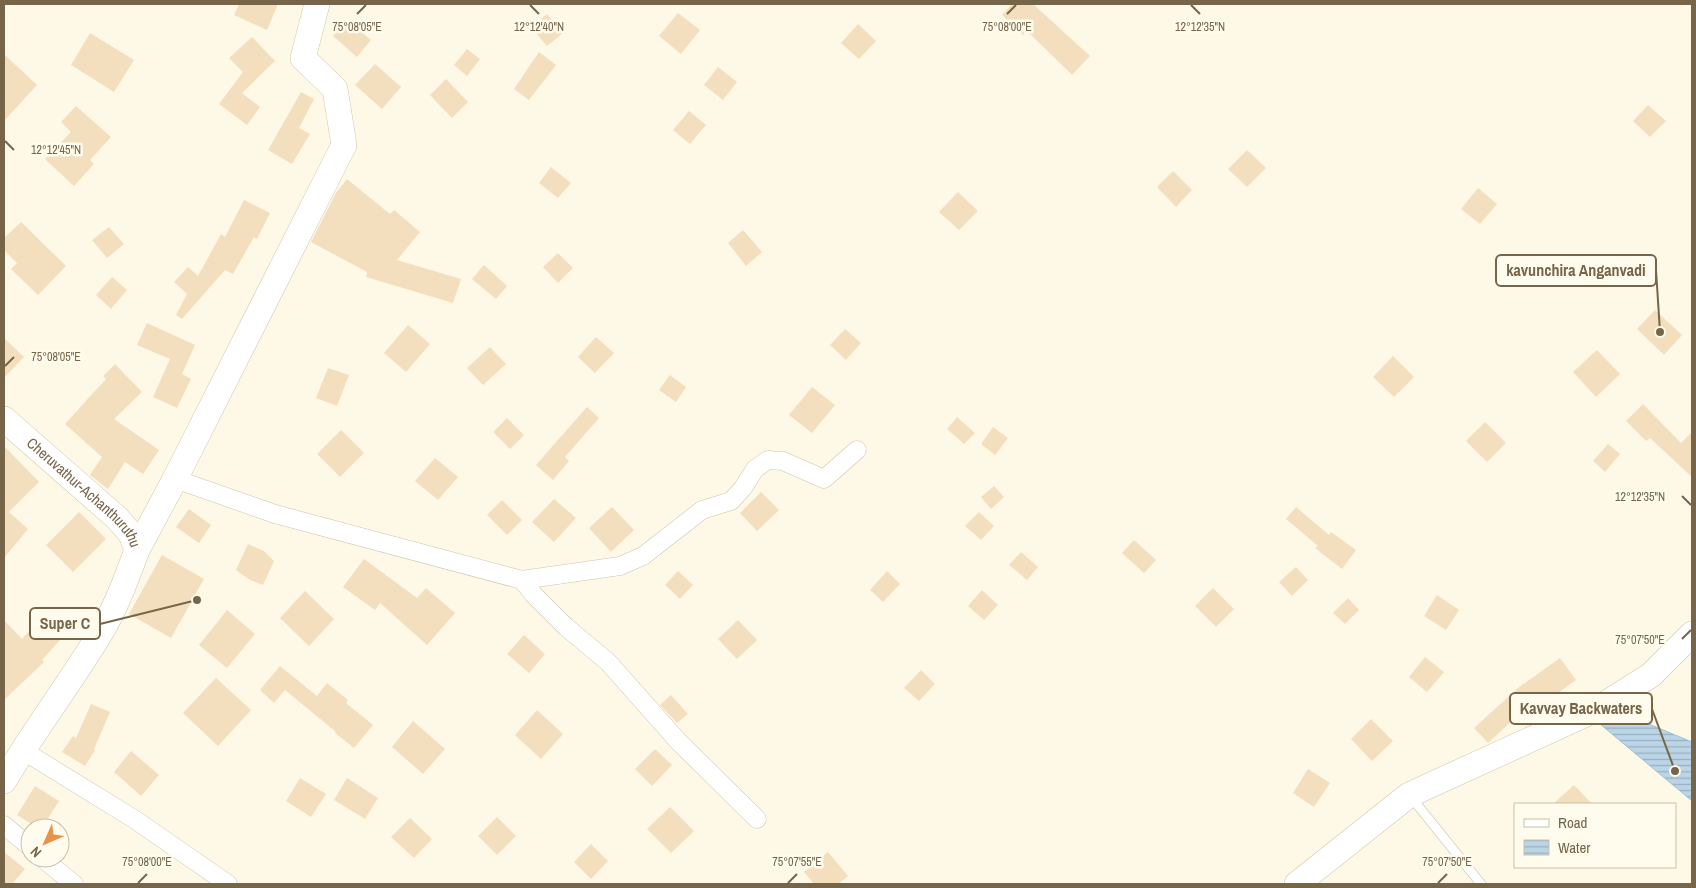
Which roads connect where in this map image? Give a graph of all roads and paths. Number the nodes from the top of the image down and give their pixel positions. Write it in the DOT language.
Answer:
graph roads {
  1 [pos="317,4"];
  2 [pos="4,419"];
  3 [pos="857,450"];
  4 [pos="175,479"];
  5 [pos="137,550"];
  6 [pos="522,580"];
  7 [pos="1692,634"];
  8 [pos="22,750"];
  9 [pos="4,781"];
  10 [pos="1409,795"];
  11 [pos="757,819"];
  12 [pos="4,825"];
  13 [pos="20,839"];
  14 [pos="54,868"];
  15 [pos="74,884"];
  16 [pos="228,884"];
  17 [pos="1297,884"];
  18 [pos="1481,884"];
  1 -- 4 [label="main road"];
  2 -- 5 [label="main road, Cheruvathur-Achanthuruthu"];
  3 -- 6 [label="street"];
  4 -- 5 [label="main road"];
  4 -- 6 [label="street"];
  5 -- 8 [label="main road, Cheruvathur-Achanthuruthu"];
  6 -- 11 [label="street"];
  7 -- 10 [label="main road"];
  8 -- 9 [label="main road, Cheruvathur-Achanthuruthu"];
  8 -- 16 [label="street"];
  10 -- 17 [label="main road"];
  10 -- 18 [label="lane"];
  12 -- 13 [label="street"];
  14 -- 15 [label="street"];
}
